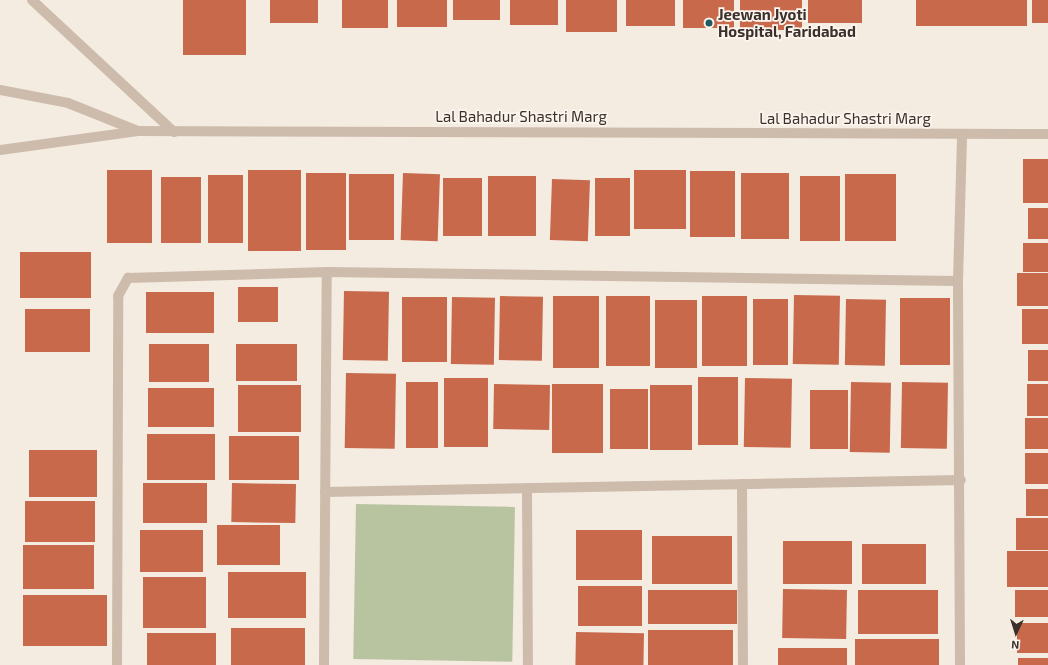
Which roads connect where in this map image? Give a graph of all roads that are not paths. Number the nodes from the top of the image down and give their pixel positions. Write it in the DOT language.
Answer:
graph roads {
  1 [pos="32,0"];
  2 [pos="0,90"];
  3 [pos="138,131"];
  4 [pos="174,132"];
  5 [pos="1048,134"];
  6 [pos="962,136"];
  7 [pos="0,150"];
  8 [pos="327,272"];
  9 [pos="958,280"];
  10 [pos="961,480"];
  11 [pos="742,484"];
  12 [pos="527,488"];
  13 [pos="325,492"];
  14 [pos="117,665"];
  15 [pos="324,665"];
  16 [pos="528,665"];
  17 [pos="743,665"];
  18 [pos="960,665"];
  1 -- 4 [label="street"];
  2 -- 3 [label="street, Lal Bahadur Shastri Marg"];
  3 -- 4 [label="street, Lal Bahadur Shastri Marg"];
  3 -- 7 [label="street"];
  4 -- 6 [label="street, Lal Bahadur Shastri Marg"];
  5 -- 6 [label="street, Lal Bahadur Shastri Marg"];
  6 -- 9 [label="street"];
  8 -- 9 [label="street"];
  8 -- 13 [label="street"];
  8 -- 14 [label="street"];
  9 -- 10 [label="street"];
  10 -- 11 [label="street"];
  10 -- 18 [label="street"];
  11 -- 12 [label="street"];
  11 -- 17 [label="street"];
  12 -- 13 [label="street"];
  12 -- 16 [label="street"];
  13 -- 15 [label="street"];
}
